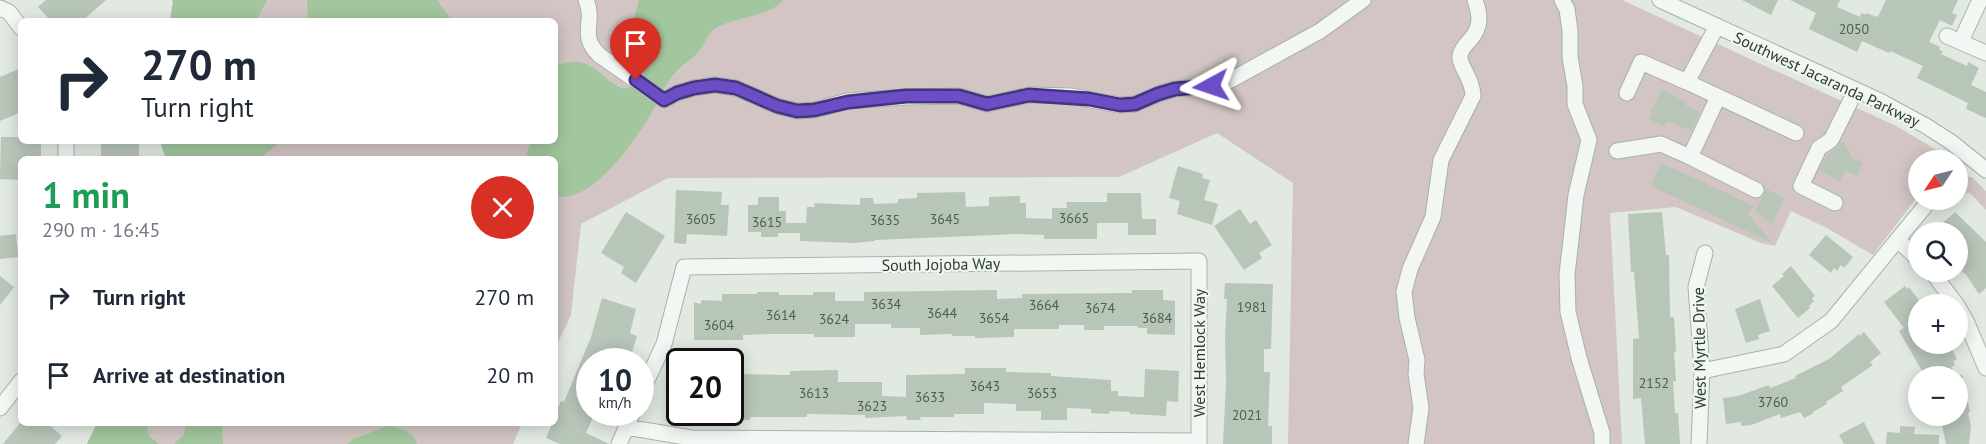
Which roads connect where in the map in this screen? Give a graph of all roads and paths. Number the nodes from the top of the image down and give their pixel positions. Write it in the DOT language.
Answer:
graph roads {
  1 [pos="586,0"];
  2 [pos="1363,0"];
  3 [pos="1475,0"];
  4 [pos="1562,0"];
  5 [pos="1660,0"];
  6 [pos="1980,0"];
  7 [pos="0,8"];
  8 [pos="18,24"];
  9 [pos="1717,26"];
  10 [pos="1986,53"];
  11 [pos="1687,82"];
  12 [pos="1856,90"];
  13 [pos="1627,93"];
  14 [pos="1718,97"];
  15 [pos="1796,133"];
  16 [pos="1952,150"];
  17 [pos="1617,151"];
  18 [pos="1690,157"];
  19 [pos="1968,162"];
  20 [pos="1986,170"];
  21 [pos="1756,190"];
  22 [pos="1835,203"];
  23 [pos="1922,210"];
  24 [pos="1898,240"];
  25 [pos="1908,250"];
  26 [pos="1705,253"];
  27 [pos="1198,261"];
  28 [pos="1968,324"];
  29 [pos="654,364"];
  30 [pos="1986,368"];
  31 [pos="1702,371"];
  32 [pos="18,385"];
  33 [pos="0,408"];
  34 [pos="627,426"];
  35 [pos="650,426"];
  36 [pos="1199,443"];
  37 [pos="619,444"];
  38 [pos="1416,444"];
  39 [pos="1602,444"];
  40 [pos="1699,444"];
  1 -- 2 [label="street"];
  3 -- 38 [label="street"];
  4 -- 39 [label="street"];
  5 -- 9 [label="street, Southwest Jacaranda Parkway"];
  6 -- 10 [label="street"];
  7 -- 8 [label="street"];
  9 -- 11 [label="street"];
  9 -- 12 [label="street, Southwest Jacaranda Parkway"];
  11 -- 13 [label="street"];
  11 -- 14 [label="street"];
  12 -- 16 [label="street, Southwest Jacaranda Parkway"];
  12 -- 22 [label="street"];
  14 -- 15 [label="street"];
  14 -- 18 [label="street"];
  17 -- 18 [label="street"];
  18 -- 21 [label="street"];
  19 -- 20 [label="street, Southwest Jacaranda Parkway"];
  23 -- 24 [label="street"];
  24 -- 25 [label="street"];
  24 -- 31 [label="street"];
  26 -- 31 [label="street, West Myrtle Drive"];
  27 -- 29 [label="street, South Jojoba Way"];
  27 -- 36 [label="street, West Hemlock Way"];
  28 -- 30 [label="street"];
  31 -- 40 [label="street, West Myrtle Drive"];
  32 -- 33 [label="street"];
  34 -- 37 [label="street"];
  35 -- 36 [label="street"];
}
